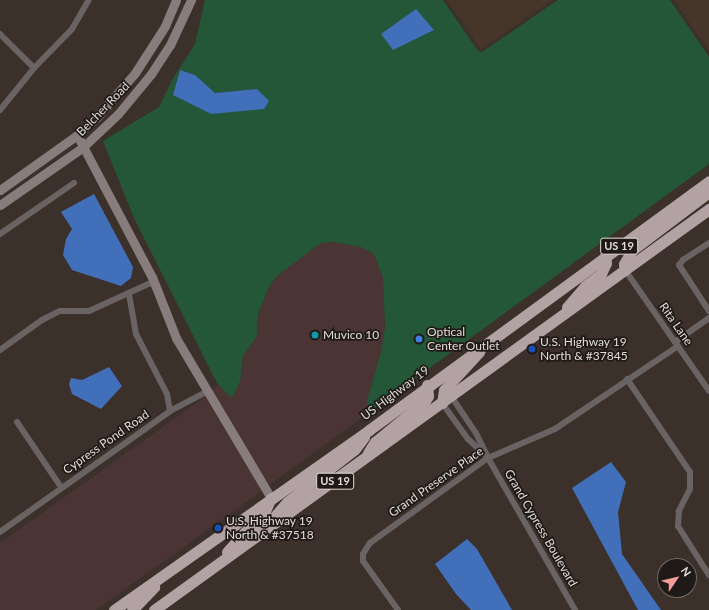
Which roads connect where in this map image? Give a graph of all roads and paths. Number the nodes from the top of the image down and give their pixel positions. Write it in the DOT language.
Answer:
graph roads {
  1 [pos="89,0"];
  2 [pos="176,0"];
  3 [pos="192,0"];
  4 [pos="0,34"];
  5 [pos="34,68"];
  6 [pos="0,110"];
  7 [pos="77,135"];
  8 [pos="83,147"];
  9 [pos="709,181"];
  10 [pos="74,183"];
  11 [pos="0,190"];
  12 [pos="709,192"];
  13 [pos="0,205"];
  14 [pos="709,209"];
  15 [pos="0,234"];
  16 [pos="709,243"];
  17 [pos="605,256"];
  18 [pos="625,270"];
  19 [pos="153,282"];
  20 [pos="129,294"];
  21 [pos="709,311"];
  22 [pos="709,318"];
  23 [pos="553,322"];
  24 [pos="490,339"];
  25 [pos="676,344"];
  26 [pos="0,350"];
  27 [pos="627,379"];
  28 [pos="427,385"];
  29 [pos="709,391"];
  30 [pos="206,392"];
  31 [pos="446,400"];
  32 [pos="170,411"];
  33 [pos="17,422"];
  34 [pos="369,430"];
  35 [pos="367,458"];
  36 [pos="488,458"];
  37 [pos="61,488"];
  38 [pos="271,498"];
  39 [pos="0,532"];
  40 [pos="262,532"];
  41 [pos="213,568"];
  42 [pos="165,574"];
  43 [pos="709,575"];
  44 [pos="114,610"];
  45 [pos="132,610"];
  46 [pos="154,610"];
  47 [pos="398,610"];
  48 [pos="575,610"];
  1 -- 5 [label="street"];
  2 -- 7 [label="main road, Belcher Road"];
  3 -- 8 [label="main road, Belcher Road"];
  4 -- 5 [label="street"];
  5 -- 6 [label="street"];
  7 -- 8 [label="main road"];
  7 -- 11 [label="main road, Belcher Road"];
  8 -- 13 [label="main road, Belcher Road"];
  8 -- 19 [label="main road"];
  9 -- 17 [label="highway, US Highway 19 / US 19"];
  10 -- 15 [label="street"];
  12 -- 18 [label="highway"];
  14 -- 18 [label="highway, US 19"];
  16 -- 21 [label="street"];
  17 -- 23 [label="highway"];
  17 -- 24 [label="highway, US Highway 19 / US 19"];
  18 -- 23 [label="highway, US 19"];
  18 -- 25 [label="street, Rita Lane"];
  19 -- 20 [label="street"];
  19 -- 30 [label="main road"];
  20 -- 26 [label="street"];
  20 -- 32 [label="street"];
  22 -- 25 [label="street, Grand Preserve Place"];
  23 -- 31 [label="highway, US 19"];
  24 -- 28 [label="highway, US Highway 19 / US 19"];
  24 -- 31 [label="highway"];
  25 -- 27 [label="street, Grand Preserve Place"];
  25 -- 29 [label="street, Rita Lane"];
  27 -- 36 [label="street, Grand Preserve Place"];
  27 -- 43 [label="street"];
  28 -- 34 [label="highway, US Highway 19 / US 19"];
  28 -- 35 [label="highway"];
  30 -- 32 [label="street, Cypress Pond Road"];
  30 -- 38 [label="main road"];
  31 -- 35 [label="highway, US 19"];
  31 -- 36 [label="street, Grand Cypress Boulevard"];
  31 -- 36 [label="street, Grand Cypress Boulevard"];
  32 -- 37 [label="street, Cypress Pond Road"];
  33 -- 37 [label="street, Cypress Pond Road"];
  34 -- 38 [label="highway, US Highway 19 / US 19"];
  34 -- 40 [label="highway"];
  35 -- 40 [label="highway, US 19"];
  36 -- 47 [label="street, Grand Preserve Place"];
  36 -- 48 [label="street, Grand Cypress Boulevard"];
  37 -- 39 [label="street"];
  38 -- 41 [label="highway"];
  38 -- 42 [label="highway, US Highway 19 / US 19"];
  40 -- 41 [label="highway, US 19"];
  41 -- 46 [label="highway, US 19"];
  42 -- 44 [label="highway, US Highway 19 / US 19"];
  42 -- 45 [label="highway"];
}
